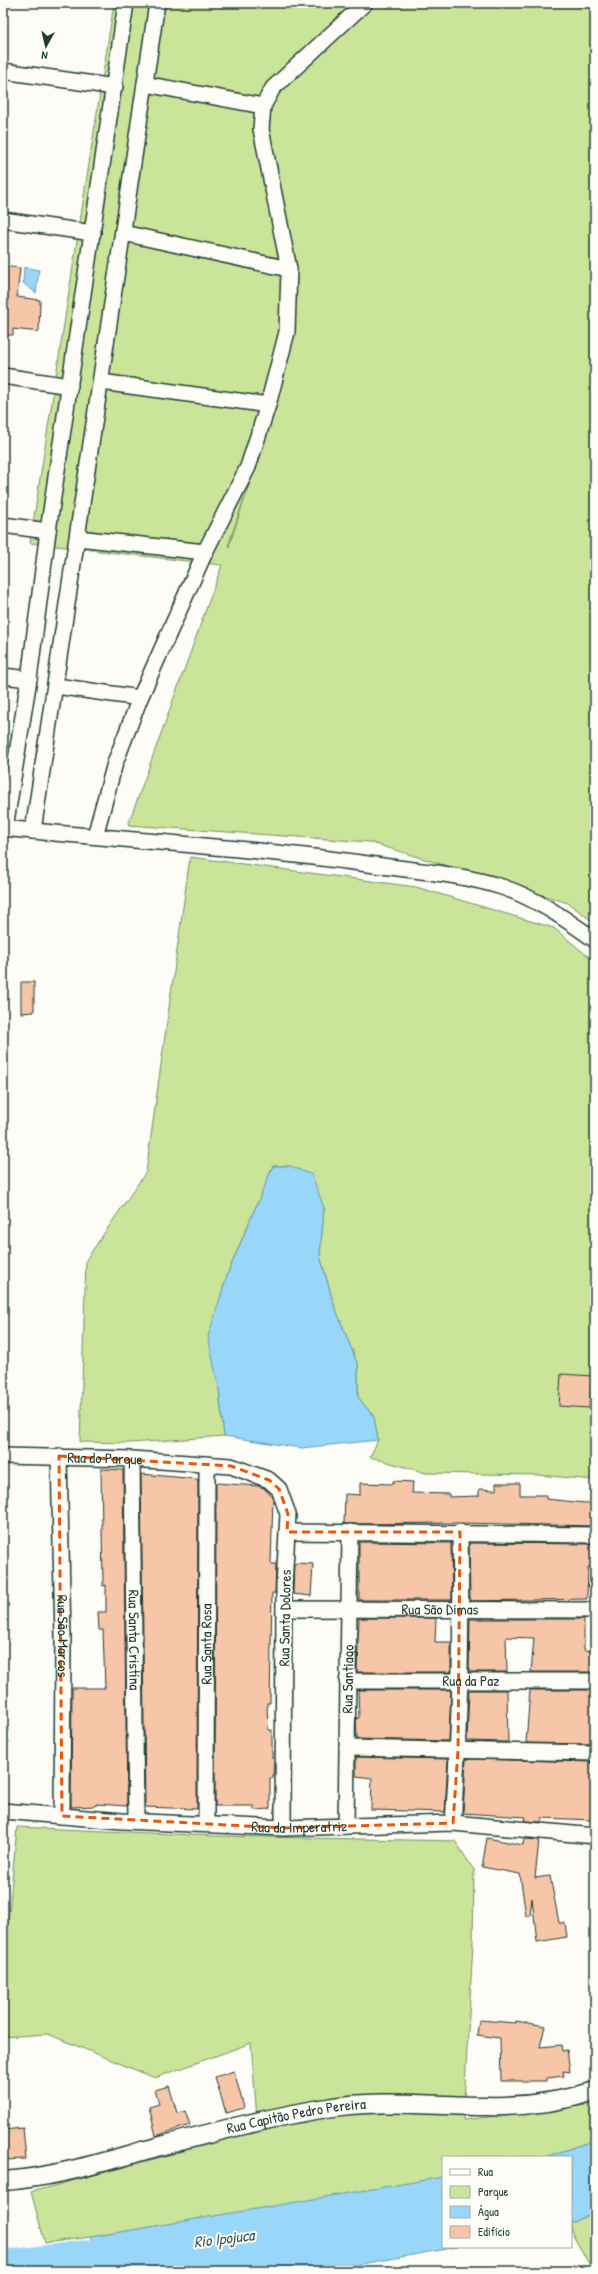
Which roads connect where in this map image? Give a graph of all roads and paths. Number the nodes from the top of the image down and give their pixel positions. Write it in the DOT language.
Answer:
graph roads {
  1 [pos="126,3"];
  2 [pos="157,3"];
  3 [pos="365,3"];
  4 [pos="3,71"];
  5 [pos="145,84"];
  6 [pos="115,87"];
  7 [pos="263,106"];
  8 [pos="3,220"];
  9 [pos="93,233"];
  10 [pos="123,233"];
  11 [pos="290,269"];
  12 [pos="3,376"];
  13 [pos="101,382"];
  14 [pos="70,386"];
  15 [pos="268,405"];
  16 [pos="3,525"];
  17 [pos="48,531"];
  18 [pos="78,538"];
  19 [pos="205,552"];
  20 [pos="3,676"];
  21 [pos="29,679"];
  22 [pos="56,686"];
  23 [pos="140,698"];
  24 [pos="4,828"];
  25 [pos="33,831"];
  26 [pos="95,836"];
  27 [pos="595,940"];
  28 [pos="3,1456"];
  29 [pos="59,1456"];
  30 [pos="132,1459"];
  31 [pos="207,1464"];
  32 [pos="287,1532"];
  33 [pos="350,1532"];
  34 [pos="460,1532"];
  35 [pos="595,1535"];
  36 [pos="461,1608"];
  37 [pos="284,1609"];
  38 [pos="350,1609"];
  39 [pos="595,1610"];
  40 [pos="458,1680"];
  41 [pos="347,1681"];
  42 [pos="595,1681"];
  43 [pos="347,1748"];
  44 [pos="458,1751"];
  45 [pos="595,1753"];
  46 [pos="3,1811"];
  47 [pos="62,1816"];
  48 [pos="136,1821"];
  49 [pos="453,1823"];
  50 [pos="206,1824"];
  51 [pos="346,1826"];
  52 [pos="283,1828"];
  53 [pos="595,1836"];
  54 [pos="595,2091"];
  55 [pos="3,2181"];
  1 -- 6 [label="street"];
  2 -- 5 [label="street"];
  3 -- 7 [label="street"];
  4 -- 6 [label="street"];
  5 -- 7 [label="street"];
  5 -- 10 [label="street"];
  6 -- 9 [label="street"];
  7 -- 11 [label="street"];
  8 -- 9 [label="street"];
  9 -- 14 [label="street"];
  10 -- 11 [label="street"];
  10 -- 13 [label="street"];
  11 -- 15 [label="street"];
  12 -- 14 [label="street"];
  13 -- 15 [label="street"];
  13 -- 18 [label="street"];
  14 -- 17 [label="street"];
  15 -- 19 [label="street"];
  16 -- 17 [label="street"];
  17 -- 21 [label="street"];
  18 -- 19 [label="street"];
  18 -- 22 [label="street"];
  19 -- 23 [label="street"];
  20 -- 21 [label="street"];
  21 -- 24 [label="street"];
  22 -- 23 [label="street"];
  22 -- 25 [label="street"];
  23 -- 26 [label="street"];
  24 -- 25 [label="street"];
  25 -- 26 [label="street"];
  26 -- 27 [label="street"];
  28 -- 29 [label="street, Rua do Parque"];
  29 -- 30 [label="street, Rua do Parque"];
  29 -- 47 [label="street, Rua São Marcos"];
  30 -- 31 [label="street, Rua do Parque"];
  30 -- 48 [label="street, Rua Santa Cristina"];
  31 -- 32 [label="street, Rua Santa Dolores"];
  31 -- 50 [label="street, Rua Santa Rosa"];
  32 -- 33 [label="street"];
  32 -- 37 [label="street, Rua Santa Dolores"];
  33 -- 34 [label="street"];
  33 -- 38 [label="street, Rua Santiago"];
  34 -- 35 [label="street"];
  34 -- 36 [label="street"];
  36 -- 38 [label="street, Rua São Dimas"];
  36 -- 39 [label="street, Rua São Dimas"];
  36 -- 40 [label="street"];
  37 -- 38 [label="street, Rua São Dimas"];
  37 -- 52 [label="street, Rua Santa Dolores"];
  38 -- 41 [label="street, Rua Santiago"];
  40 -- 41 [label="street, Rua da Paz"];
  40 -- 42 [label="street, Rua da Paz"];
  40 -- 44 [label="street"];
  41 -- 43 [label="street, Rua Santiago"];
  43 -- 44 [label="street"];
  43 -- 51 [label="street, Rua Santiago"];
  44 -- 45 [label="street"];
  44 -- 49 [label="street"];
  46 -- 47 [label="street, Rua da Imperatriz"];
  47 -- 48 [label="street, Rua da Imperatriz"];
  48 -- 50 [label="street, Rua da Imperatriz"];
  49 -- 51 [label="street, Rua da Imperatriz"];
  49 -- 53 [label="street, Rua da Imperatriz"];
  50 -- 52 [label="street, Rua da Imperatriz"];
  51 -- 52 [label="street, Rua da Imperatriz"];
  54 -- 55 [label="street, Rua Capitão Pedro Pereira"];
}
